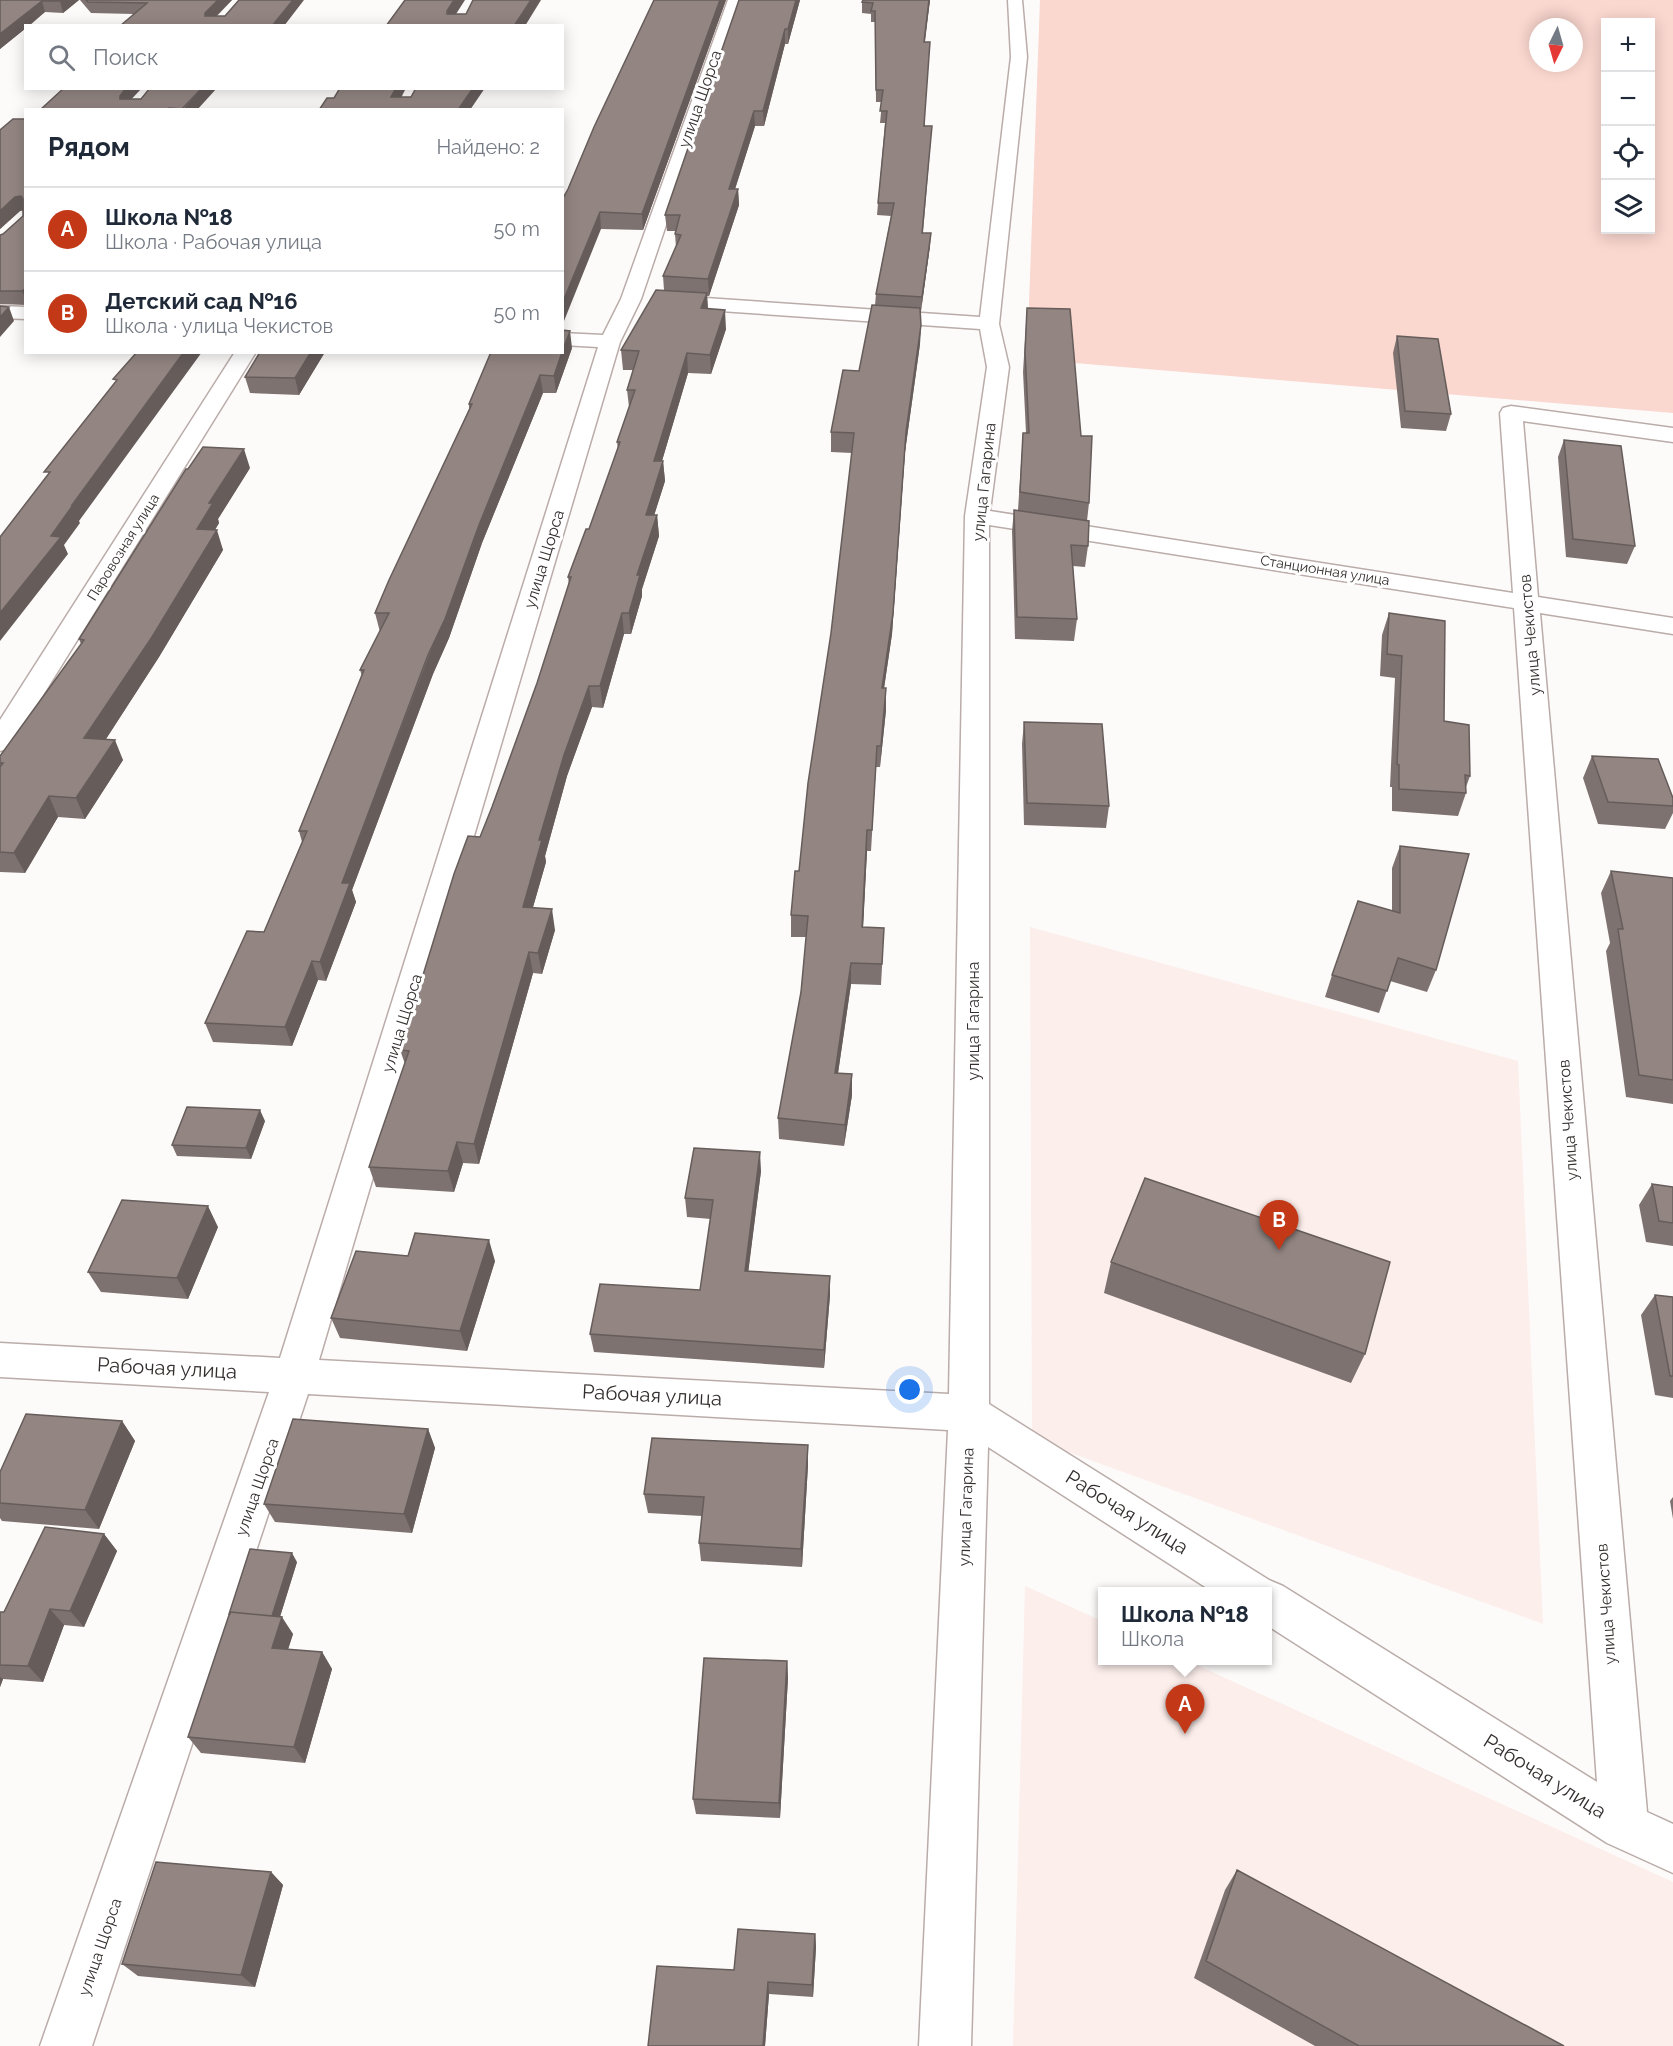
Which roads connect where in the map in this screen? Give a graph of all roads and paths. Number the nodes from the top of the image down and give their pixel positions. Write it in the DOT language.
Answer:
graph roads {
  1 [pos="735,0"];
  2 [pos="1015,0"];
  3 [pos="631,299"];
  4 [pos="0,312"];
  5 [pos="24,313"];
  6 [pos="989,324"];
  7 [pos="564,339"];
  8 [pos="610,342"];
  9 [pos="245,354"];
  10 [pos="1673,435"];
  11 [pos="977,516"];
  12 [pos="1527,602"];
  13 [pos="1673,626"];
  14 [pos="0,742"];
  15 [pos="0,1360"];
  16 [pos="295,1374"];
  17 [pos="969,1413"];
  18 [pos="1244,1587"];
  19 [pos="1272,1604"];
  20 [pos="1624,1826"];
  21 [pos="1673,1849"];
  22 [pos="66,2046"];
  23 [pos="945,2046"];
  1 -- 3 [label="street, улица Щорса"];
  2 -- 6 [label="street, улица Гагарина"];
  3 -- 6 [label="street"];
  3 -- 8 [label="street, улица Щорса"];
  4 -- 5 [label="street"];
  6 -- 11 [label="street, улица Гагарина"];
  7 -- 8 [label="street"];
  8 -- 16 [label="street, улица Щорса"];
  9 -- 14 [label="street, Паровозная улица"];
  10 -- 12 [label="street, улица Чекистов"];
  11 -- 12 [label="street, Станционная улица"];
  11 -- 17 [label="street, улица Гагарина"];
  12 -- 13 [label="street, Станционная улица"];
  12 -- 20 [label="street, улица Чекистов"];
  15 -- 16 [label="street, Рабочая улица"];
  16 -- 17 [label="street, Рабочая улица"];
  16 -- 22 [label="street, улица Щорса"];
  17 -- 18 [label="street, Рабочая улица"];
  17 -- 23 [label="street, улица Гагарина"];
  19 -- 20 [label="street, Рабочая улица"];
  20 -- 21 [label="street, Рабочая улица"];
}
